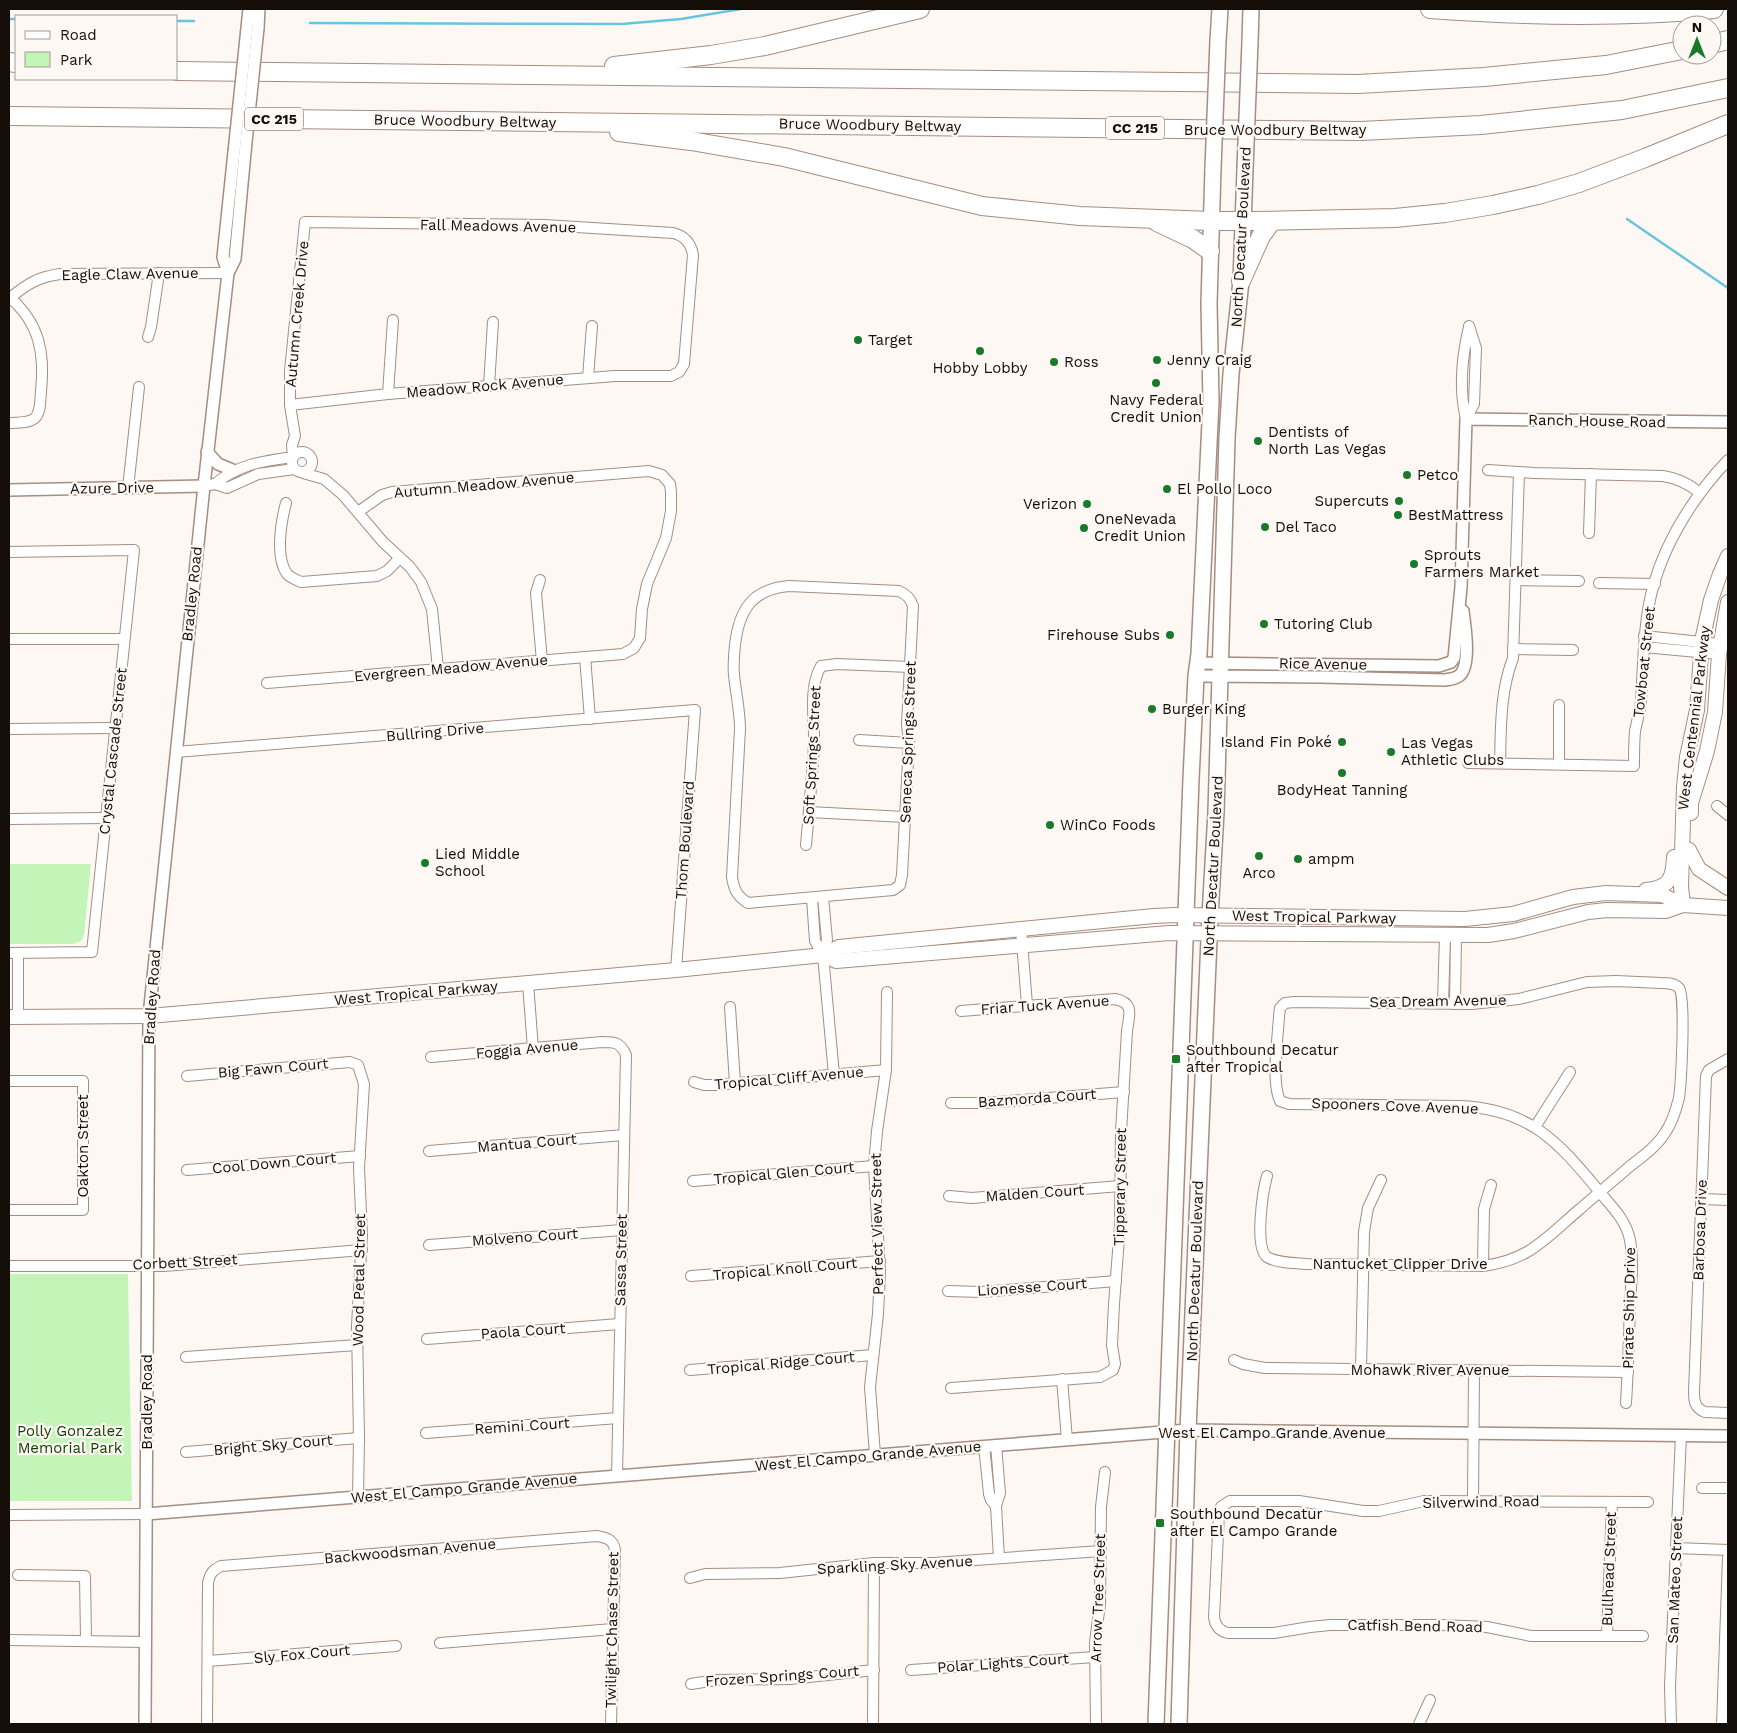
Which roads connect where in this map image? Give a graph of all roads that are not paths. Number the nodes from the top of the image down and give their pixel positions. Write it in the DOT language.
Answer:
graph roads {
  1 [pos="249,9"];
  2 [pos="259,9"];
  3 [pos="920,9"];
  4 [pos="1220,9"];
  5 [pos="1251,9"];
  6 [pos="1430,9"];
  7 [pos="1714,9"];
  8 [pos="252,28"];
  9 [pos="1672,52"];
  10 [pos="178,71"];
  11 [pos="516,75"];
  12 [pos="1728,88"];
  13 [pos="9,116"];
  14 [pos="539,121"];
  15 [pos="1728,124"];
  16 [pos="1150,219"];
  17 [pos="1211,221"];
  18 [pos="1243,221"];
  19 [pos="1272,221"];
  20 [pos="305,222"];
  21 [pos="1210,251"];
  22 [pos="160,273"];
  23 [pos="228,274"];
  24 [pos="1241,281"];
  25 [pos="9,298"];
  26 [pos="394,320"];
  27 [pos="493,322"];
  28 [pos="592,326"];
  29 [pos="148,337"];
  30 [pos="679,372"];
  31 [pos="588,378"];
  32 [pos="489,386"];
  33 [pos="139,387"];
  34 [pos="388,394"];
  35 [pos="290,405"];
  36 [pos="1466,420"];
  37 [pos="1728,422"];
  38 [pos="9,423"];
  39 [pos="295,436"];
  40 [pos="208,452"];
  41 [pos="304,452"];
  42 [pos="293,457"];
  43 [pos="312,460"];
  44 [pos="1728,460"];
  45 [pos="1488,470"];
  46 [pos="235,471"];
  47 [pos="299,471"];
  48 [pos="1520,472"];
  49 [pos="1591,474"];
  50 [pos="324,479"];
  51 [pos="209,485"];
  52 [pos="128,488"];
  53 [pos="9,490"];
  54 [pos="1700,493"];
  55 [pos="286,503"];
  56 [pos="358,512"];
  57 [pos="1589,533"];
  58 [pos="9,552"];
  59 [pos="1728,556"];
  60 [pos="400,558"];
  61 [pos="540,580"];
  62 [pos="1516,580"];
  63 [pos="1579,581"];
  64 [pos="1598,583"];
  65 [pos="1655,584"];
  66 [pos="1461,587"];
  67 [pos="1728,602"];
  68 [pos="1644,636"];
  69 [pos="9,639"];
  70 [pos="124,639"];
  71 [pos="1644,647"];
  72 [pos="1701,647"];
  73 [pos="634,648"];
  74 [pos="1513,649"];
  75 [pos="1719,649"];
  76 [pos="1573,650"];
  77 [pos="585,657"];
  78 [pos="542,661"];
  79 [pos="1320,664"];
  80 [pos="1383,665"];
  81 [pos="910,667"];
  82 [pos="438,669"];
  83 [pos="1197,669"];
  84 [pos="1221,670"];
  85 [pos="1320,677"];
  86 [pos="1445,680"];
  87 [pos="267,683"];
  88 [pos="1559,705"];
  89 [pos="695,710"];
  90 [pos="590,719"];
  91 [pos="115,728"];
  92 [pos="9,729"];
  93 [pos="859,740"];
  94 [pos="910,742"];
  95 [pos="176,752"];
  96 [pos="1687,757"];
  97 [pos="1468,763"];
  98 [pos="1500,763"];
  99 [pos="1559,764"];
  100 [pos="1717,806"];
  101 [pos="809,812"];
  102 [pos="1728,815"];
  103 [pos="905,817"];
  104 [pos="106,818"];
  105 [pos="9,819"];
  106 [pos="806,846"];
  107 [pos="1689,850"];
  108 [pos="1728,888"];
  109 [pos="1606,893"];
  110 [pos="823,897"];
  111 [pos="812,898"];
  112 [pos="1683,905"];
  113 [pos="1728,908"];
  114 [pos="1186,915"];
  115 [pos="1210,916"];
  116 [pos="825,919"];
  117 [pos="1450,919"];
  118 [pos="813,920"];
  119 [pos="1021,929"];
  120 [pos="1186,933"];
  121 [pos="1210,933"];
  122 [pos="954,936"];
  123 [pos="1450,936"];
  124 [pos="1023,946"];
  125 [pos="13,953"];
  126 [pos="823,955"];
  127 [pos="914,955"];
  128 [pos="676,970"];
  129 [pos="1444,976"];
  130 [pos="1456,976"];
  131 [pos="528,983"];
  132 [pos="1678,987"];
  133 [pos="888,992"];
  134 [pos="1127,1004"];
  135 [pos="1443,1004"];
  136 [pos="1456,1004"];
  137 [pos="1028,1005"];
  138 [pos="730,1007"];
  139 [pos="961,1011"];
  140 [pos="149,1016"];
  141 [pos="13,1017"];
  142 [pos="622,1046"];
  143 [pos="534,1049"];
  144 [pos="431,1057"];
  145 [pos="1728,1059"];
  146 [pos="358,1065"];
  147 [pos="886,1070"];
  148 [pos="1570,1072"];
  149 [pos="834,1075"];
  150 [pos="186,1076"];
  151 [pos="9,1081"];
  152 [pos="694,1082"];
  153 [pos="735,1084"];
  154 [pos="1124,1092"];
  155 [pos="1280,1101"];
  156 [pos="950,1103"];
  157 [pos="1535,1127"];
  158 [pos="624,1135"];
  159 [pos="429,1151"];
  160 [pos="360,1156"];
  161 [pos="874,1166"];
  162 [pos="187,1170"];
  163 [pos="1267,1176"];
  164 [pos="1381,1180"];
  165 [pos="693,1181"];
  166 [pos="1490,1185"];
  167 [pos="1120,1186"];
  168 [pos="1600,1192"];
  169 [pos="949,1196"];
  170 [pos="1702,1200"];
  171 [pos="1728,1200"];
  172 [pos="9,1210"];
  173 [pos="622,1230"];
  174 [pos="429,1245"];
  175 [pos="362,1250"];
  176 [pos="880,1261"];
  177 [pos="148,1265"];
  178 [pos="1363,1265"];
  179 [pos="9,1266"];
  180 [pos="1483,1266"];
  181 [pos="691,1276"];
  182 [pos="1116,1281"];
  183 [pos="948,1291"];
  184 [pos="619,1324"];
  185 [pos="427,1339"];
  186 [pos="357,1345"];
  187 [pos="873,1356"];
  188 [pos="186,1357"];
  189 [pos="1234,1360"];
  190 [pos="1361,1369"];
  191 [pos="690,1370"];
  192 [pos="1474,1370"];
  193 [pos="1628,1372"];
  194 [pos="1062,1379"];
  195 [pos="951,1388"];
  196 [pos="1626,1403"];
  197 [pos="1728,1413"];
  198 [pos="618,1418"];
  199 [pos="1188,1430"];
  200 [pos="1168,1431"];
  201 [pos="426,1433"];
  202 [pos="1474,1433"];
  203 [pos="1681,1436"];
  204 [pos="1728,1436"];
  205 [pos="359,1438"];
  206 [pos="1067,1440"];
  207 [pos="990,1446"];
  208 [pos="186,1452"];
  209 [pos="875,1455"];
  210 [pos="987,1472"];
  211 [pos="998,1472"];
  212 [pos="1104,1472"];
  213 [pos="617,1476"];
  214 [pos="1702,1488"];
  215 [pos="1728,1488"];
  216 [pos="358,1497"];
  217 [pos="1473,1501"];
  218 [pos="1612,1502"];
  219 [pos="1648,1502"];
  220 [pos="996,1506"];
  221 [pos="9,1514"];
  222 [pos="146,1514"];
  223 [pos="608,1538"];
  224 [pos="1676,1548"];
  225 [pos="1728,1550"];
  226 [pos="1101,1551"];
  227 [pos="999,1558"];
  228 [pos="1728,1558"];
  229 [pos="874,1563"];
  230 [pos="18,1575"];
  231 [pos="690,1578"];
  232 [pos="613,1629"];
  233 [pos="1219,1629"];
  234 [pos="1607,1636"];
  235 [pos="1643,1636"];
  236 [pos="9,1640"];
  237 [pos="86,1640"];
  238 [pos="146,1642"];
  239 [pos="440,1643"];
  240 [pos="396,1646"];
  241 [pos="1095,1657"];
  242 [pos="208,1661"];
  243 [pos="874,1670"];
  244 [pos="911,1670"];
  245 [pos="1726,1672"];
  246 [pos="691,1684"];
  247 [pos="1157,1687"];
  248 [pos="1180,1688"];
  249 [pos="1430,1700"];
  250 [pos="1724,1719"];
  251 [pos="1156,1723"];
  252 [pos="146,1724"];
  253 [pos="207,1724"];
  254 [pos="608,1724"];
  255 [pos="874,1724"];
  256 [pos="1096,1724"];
  257 [pos="1179,1724"];
  258 [pos="1419,1724"];
  259 [pos="1671,1724"];
  1 -- 8 [label="street, Bradley Road"];
  2 -- 8 [label="street, Bradley Road"];
  3 -- 11 [label="highway"];
  4 -- 17 [label="main road, North Decatur Boulevard, bridge"];
  5 -- 18 [label="main road, North Decatur Boulevard, bridge"];
  6 -- 7 [label="highway"];
  8 -- 23 [label="street, Bradley Road, bridge"];
  9 -- 11 [label="highway"];
  10 -- 11 [label="highway"];
  12 -- 14 [label="highway, Bruce Woodbury Beltway / CC 215"];
  13 -- 14 [label="highway, Bruce Woodbury Beltway / CC 215"];
  14 -- 16 [label="highway"];
  15 -- 19 [label="highway"];
  16 -- 17 [label="highway"];
  16 -- 21 [label="highway"];
  17 -- 18 [label="highway"];
  17 -- 21 [label="main road, North Decatur Boulevard"];
  18 -- 19 [label="highway"];
  18 -- 24 [label="main road, North Decatur Boulevard"];
  19 -- 24 [label="highway"];
  20 -- 30 [label="street, Fall Meadows Avenue"];
  20 -- 35 [label="street, Autumn Creek Drive"];
  21 -- 83 [label="main road, North Decatur Boulevard"];
  22 -- 23 [label="street, Eagle Claw Avenue"];
  22 -- 25 [label="street, Eagle Claw Avenue"];
  22 -- 29 [label="street"];
  23 -- 40 [label="street, Bradley Road"];
  24 -- 84 [label="main road, North Decatur Boulevard"];
  25 -- 38 [label="street"];
  26 -- 34 [label="street"];
  27 -- 32 [label="street"];
  28 -- 31 [label="street"];
  30 -- 31 [label="street, Meadow Rock Avenue"];
  31 -- 32 [label="street, Meadow Rock Avenue"];
  32 -- 34 [label="street, Meadow Rock Avenue"];
  33 -- 52 [label="street"];
  34 -- 35 [label="street, Meadow Rock Avenue"];
  35 -- 39 [label="street, Autumn Creek Drive"];
  36 -- 36 [label="street"];
  36 -- 37 [label="street, Ranch House Road"];
  36 -- 66 [label="street"];
  39 -- 41 [label="street, Autumn Creek Drive"];
  39 -- 42 [label="street, Autumn Creek Drive"];
  40 -- 46 [label="street"];
  40 -- 51 [label="street, Bradley Road"];
  41 -- 42 [label="street"];
  41 -- 43 [label="street"];
  42 -- 46 [label="street"];
  42 -- 47 [label="street"];
  43 -- 47 [label="street"];
  43 -- 50 [label="street"];
  44 -- 54 [label="street, Towboat Street"];
  45 -- 48 [label="street"];
  46 -- 51 [label="street"];
  47 -- 50 [label="street"];
  47 -- 51 [label="street, Azure Drive"];
  48 -- 49 [label="street"];
  48 -- 62 [label="street"];
  49 -- 54 [label="street"];
  49 -- 57 [label="street"];
  50 -- 56 [label="street"];
  51 -- 52 [label="street, Azure Drive"];
  51 -- 95 [label="street, Bradley Road"];
  52 -- 53 [label="street, Azure Drive"];
  54 -- 65 [label="street, Towboat Street"];
  55 -- 60 [label="street"];
  56 -- 60 [label="street"];
  56 -- 73 [label="street, Autumn Meadow Avenue"];
  58 -- 70 [label="street, Crystal Cascade Street"];
  59 -- 72 [label="main road, West Centennial Parkway"];
  60 -- 82 [label="street"];
  61 -- 78 [label="street"];
  62 -- 63 [label="street"];
  62 -- 74 [label="street"];
  64 -- 65 [label="street"];
  65 -- 68 [label="street, Towboat Street"];
  66 -- 80 [label="street, Rice Avenue"];
  66 -- 86 [label="street"];
  67 -- 75 [label="main road, West Centennial Parkway"];
  68 -- 71 [label="street, Towboat Street"];
  68 -- 72 [label="street"];
  69 -- 70 [label="street"];
  70 -- 91 [label="street, Crystal Cascade Street"];
  71 -- 72 [label="street"];
  71 -- 99 [label="street, Towboat Street"];
  72 -- 75 [label="street"];
  72 -- 96 [label="main road, West Centennial Parkway"];
  73 -- 77 [label="street, Evergreen Meadow Avenue"];
  74 -- 76 [label="street"];
  74 -- 98 [label="street"];
  75 -- 107 [label="main road, West Centennial Parkway"];
  77 -- 78 [label="street, Evergreen Meadow Avenue"];
  77 -- 90 [label="street"];
  78 -- 82 [label="street, Evergreen Meadow Avenue"];
  79 -- 80 [label="street, Rice Avenue"];
  79 -- 84 [label="street, Rice Avenue"];
  79 -- 85 [label="street"];
  80 -- 86 [label="street"];
  81 -- 94 [label="street, Seneca Springs Street"];
  81 -- 101 [label="street, Soft Springs Street"];
  81 -- 111 [label="street, Seneca Springs Street"];
  82 -- 87 [label="street, Evergreen Meadow Avenue"];
  83 -- 84 [label="street, Rice Avenue"];
  83 -- 114 [label="main road, North Decatur Boulevard"];
  84 -- 85 [label="street, Rice Avenue"];
  84 -- 115 [label="main road, North Decatur Boulevard"];
  85 -- 86 [label="street, Rice Avenue"];
  88 -- 99 [label="street"];
  89 -- 90 [label="street, Bullring Drive"];
  89 -- 128 [label="street, Thom Boulevard"];
  90 -- 95 [label="street, Bullring Drive"];
  91 -- 92 [label="street"];
  91 -- 104 [label="street, Crystal Cascade Street"];
  93 -- 94 [label="street"];
  94 -- 103 [label="street, Seneca Springs Street"];
  95 -- 140 [label="street, Bradley Road"];
  96 -- 109 [label="main road"];
  96 -- 112 [label="main road, West Centennial Parkway"];
  97 -- 98 [label="street"];
  98 -- 99 [label="street"];
  100 -- 102 [label="street"];
  101 -- 103 [label="street"];
  101 -- 106 [label="street, Soft Springs Street"];
  103 -- 110 [label="street, Seneca Springs Street"];
  104 -- 105 [label="street"];
  104 -- 125 [label="street, Crystal Cascade Street"];
  107 -- 108 [label="main road"];
  107 -- 112 [label="main road, West Centennial Parkway"];
  109 -- 112 [label="main road, West Tropical Parkway"];
  109 -- 117 [label="main road, West Tropical Parkway"];
  110 -- 111 [label="street"];
  110 -- 116 [label="street"];
  111 -- 118 [label="street"];
  112 -- 113 [label="main road, West Tropical Parkway"];
  112 -- 123 [label="main road, West Tropical Parkway"];
  114 -- 115 [label="main road, West Tropical Parkway"];
  114 -- 119 [label="main road, West Tropical Parkway"];
  114 -- 120 [label="main road, North Decatur Boulevard"];
  115 -- 117 [label="main road, West Tropical Parkway"];
  115 -- 121 [label="main road, North Decatur Boulevard"];
  116 -- 118 [label="street"];
  116 -- 126 [label="street"];
  117 -- 123 [label="street"];
  118 -- 126 [label="street"];
  119 -- 122 [label="main road, West Tropical Parkway"];
  119 -- 124 [label="street"];
  120 -- 121 [label="main road, West Tropical Parkway"];
  120 -- 124 [label="main road, West Tropical Parkway"];
  120 -- 200 [label="main road, North Decatur Boulevard"];
  121 -- 123 [label="main road, West Tropical Parkway"];
  121 -- 199 [label="main road, North Decatur Boulevard"];
  122 -- 126 [label="main road, West Tropical Parkway"];
  122 -- 127 [label="main road"];
  123 -- 129 [label="street"];
  123 -- 130 [label="street"];
  124 -- 127 [label="main road, West Tropical Parkway"];
  124 -- 137 [label="street"];
  125 -- 141 [label="street"];
  126 -- 127 [label="main road, West Tropical Parkway"];
  126 -- 128 [label="main road, West Tropical Parkway"];
  126 -- 149 [label="street"];
  128 -- 131 [label="main road, West Tropical Parkway"];
  129 -- 130 [label="street"];
  129 -- 135 [label="street"];
  130 -- 136 [label="street"];
  131 -- 140 [label="main road, West Tropical Parkway"];
  131 -- 143 [label="street"];
  132 -- 136 [label="street, Sea Dream Avenue"];
  132 -- 168 [label="street, Nantucket Clipper Drive"];
  133 -- 147 [label="street, Perfect View Street"];
  134 -- 137 [label="street, Friar Tuck Avenue"];
  134 -- 154 [label="street, Tipperary Street"];
  135 -- 136 [label="street, Sea Dream Avenue"];
  135 -- 155 [label="street, Sea Dream Avenue"];
  137 -- 139 [label="street, Friar Tuck Avenue"];
  138 -- 153 [label="street"];
  140 -- 141 [label="main road, West Tropical Parkway"];
  140 -- 177 [label="street, Bradley Road"];
  142 -- 143 [label="street, Foggia Avenue"];
  142 -- 158 [label="street, Sassa Street"];
  143 -- 144 [label="street, Foggia Avenue"];
  145 -- 170 [label="street, Barbosa Drive"];
  146 -- 150 [label="street, Big Fawn Court"];
  146 -- 160 [label="street, Wood Petal Street"];
  147 -- 149 [label="street, Tropical Cliff Avenue"];
  147 -- 161 [label="street, Perfect View Street"];
  148 -- 157 [label="street"];
  149 -- 153 [label="street, Tropical Cliff Avenue"];
  151 -- 172 [label="street, Oakton Street"];
  152 -- 153 [label="street, Tropical Cliff Avenue"];
  154 -- 156 [label="street, Bazmorda Court"];
  154 -- 167 [label="street, Tipperary Street"];
  155 -- 157 [label="street, Spooners Cove Avenue"];
  157 -- 168 [label="street, Spooners Cove Avenue"];
  158 -- 159 [label="street, Mantua Court"];
  158 -- 173 [label="street, Sassa Street"];
  160 -- 162 [label="street, Cool Down Court"];
  160 -- 175 [label="street, Wood Petal Street"];
  161 -- 165 [label="street, Tropical Glen Court"];
  161 -- 176 [label="street, Perfect View Street"];
  163 -- 178 [label="street, Nantucket Clipper Drive"];
  164 -- 178 [label="street"];
  166 -- 180 [label="street"];
  167 -- 169 [label="street, Malden Court"];
  167 -- 182 [label="street, Tipperary Street"];
  168 -- 180 [label="street, Nantucket Clipper Drive"];
  168 -- 193 [label="street, Pirate Ship Drive"];
  170 -- 171 [label="street"];
  170 -- 197 [label="street, Barbosa Drive"];
  173 -- 174 [label="street, Molveno Court"];
  173 -- 184 [label="street, Sassa Street"];
  175 -- 177 [label="street, Corbett Street"];
  175 -- 186 [label="street, Wood Petal Street"];
  176 -- 181 [label="street, Tropical Knoll Court"];
  176 -- 187 [label="street, Perfect View Street"];
  177 -- 179 [label="street, Corbett Street"];
  177 -- 222 [label="street, Bradley Road"];
  178 -- 180 [label="street, Nantucket Clipper Drive"];
  178 -- 190 [label="street"];
  182 -- 183 [label="street, Lionesse Court"];
  182 -- 194 [label="street, Tipperary Street"];
  184 -- 185 [label="street, Paola Court"];
  184 -- 198 [label="street, Sassa Street"];
  186 -- 188 [label="street"];
  186 -- 205 [label="street, Wood Petal Street"];
  187 -- 191 [label="street, Tropical Ridge Court"];
  187 -- 209 [label="street, Perfect View Street"];
  189 -- 190 [label="street, Mohawk River Avenue"];
  190 -- 192 [label="street, Mohawk River Avenue"];
  192 -- 193 [label="street, Mohawk River Avenue"];
  192 -- 202 [label="street"];
  193 -- 196 [label="street, Pirate Ship Drive"];
  194 -- 195 [label="street"];
  194 -- 206 [label="street"];
  198 -- 201 [label="street, Remini Court"];
  198 -- 213 [label="street, Sassa Street"];
  199 -- 200 [label="street, West El Campo Grande Avenue"];
  199 -- 202 [label="street, West El Campo Grande Avenue"];
  199 -- 248 [label="main road, North Decatur Boulevard"];
  200 -- 206 [label="street, West El Campo Grande Avenue"];
  200 -- 247 [label="main road, North Decatur Boulevard"];
  202 -- 203 [label="street, West El Campo Grande Avenue"];
  202 -- 217 [label="street"];
  203 -- 204 [label="street, West El Campo Grande Avenue"];
  203 -- 224 [label="street, San Mateo Street"];
  205 -- 208 [label="street, Bright Sky Court"];
  205 -- 216 [label="street, Wood Petal Street"];
  206 -- 207 [label="street, West El Campo Grande Avenue"];
  207 -- 209 [label="street, West El Campo Grande Avenue"];
  207 -- 210 [label="street"];
  207 -- 211 [label="street"];
  209 -- 213 [label="street, West El Campo Grande Avenue"];
  210 -- 211 [label="street"];
  210 -- 220 [label="street"];
  211 -- 220 [label="street"];
  212 -- 226 [label="street, Arrow Tree Street"];
  213 -- 216 [label="street, West El Campo Grande Avenue"];
  214 -- 215 [label="street"];
  216 -- 222 [label="street, West El Campo Grande Avenue"];
  217 -- 218 [label="street, Silverwind Road"];
  217 -- 233 [label="street, Silverwind Road"];
  218 -- 219 [label="street, Silverwind Road"];
  218 -- 234 [label="street, Bullhead Street"];
  220 -- 227 [label="street"];
  221 -- 222 [label="street, West El Campo Grande Avenue"];
  222 -- 238 [label="street, Bradley Road"];
  223 -- 232 [label="street, Twilight Chase Street"];
  223 -- 242 [label="street, Backwoodsman Avenue"];
  224 -- 225 [label="street"];
  224 -- 259 [label="street, San Mateo Street"];
  226 -- 227 [label="street, Sparkling Sky Avenue"];
  226 -- 241 [label="street, Arrow Tree Street"];
  227 -- 229 [label="street, Sparkling Sky Avenue"];
  228 -- 245 [label="street"];
  229 -- 231 [label="street, Sparkling Sky Avenue"];
  229 -- 243 [label="street"];
  230 -- 237 [label="street"];
  232 -- 239 [label="street"];
  232 -- 254 [label="street, Twilight Chase Street"];
  233 -- 234 [label="street, Catfish Bend Road"];
  234 -- 235 [label="street, Catfish Bend Road"];
  236 -- 237 [label="street"];
  237 -- 238 [label="street"];
  238 -- 252 [label="street, Bradley Road"];
  240 -- 242 [label="street, Sly Fox Court"];
  241 -- 244 [label="street, Polar Lights Court"];
  241 -- 256 [label="street, Arrow Tree Street"];
  242 -- 253 [label="street"];
  243 -- 246 [label="street, Frozen Springs Court"];
  243 -- 255 [label="street"];
  245 -- 250 [label="street"];
  247 -- 248 [label="main road"];
  247 -- 251 [label="main road, North Decatur Boulevard"];
  248 -- 257 [label="main road, North Decatur Boulevard"];
  249 -- 258 [label="street"];
}
